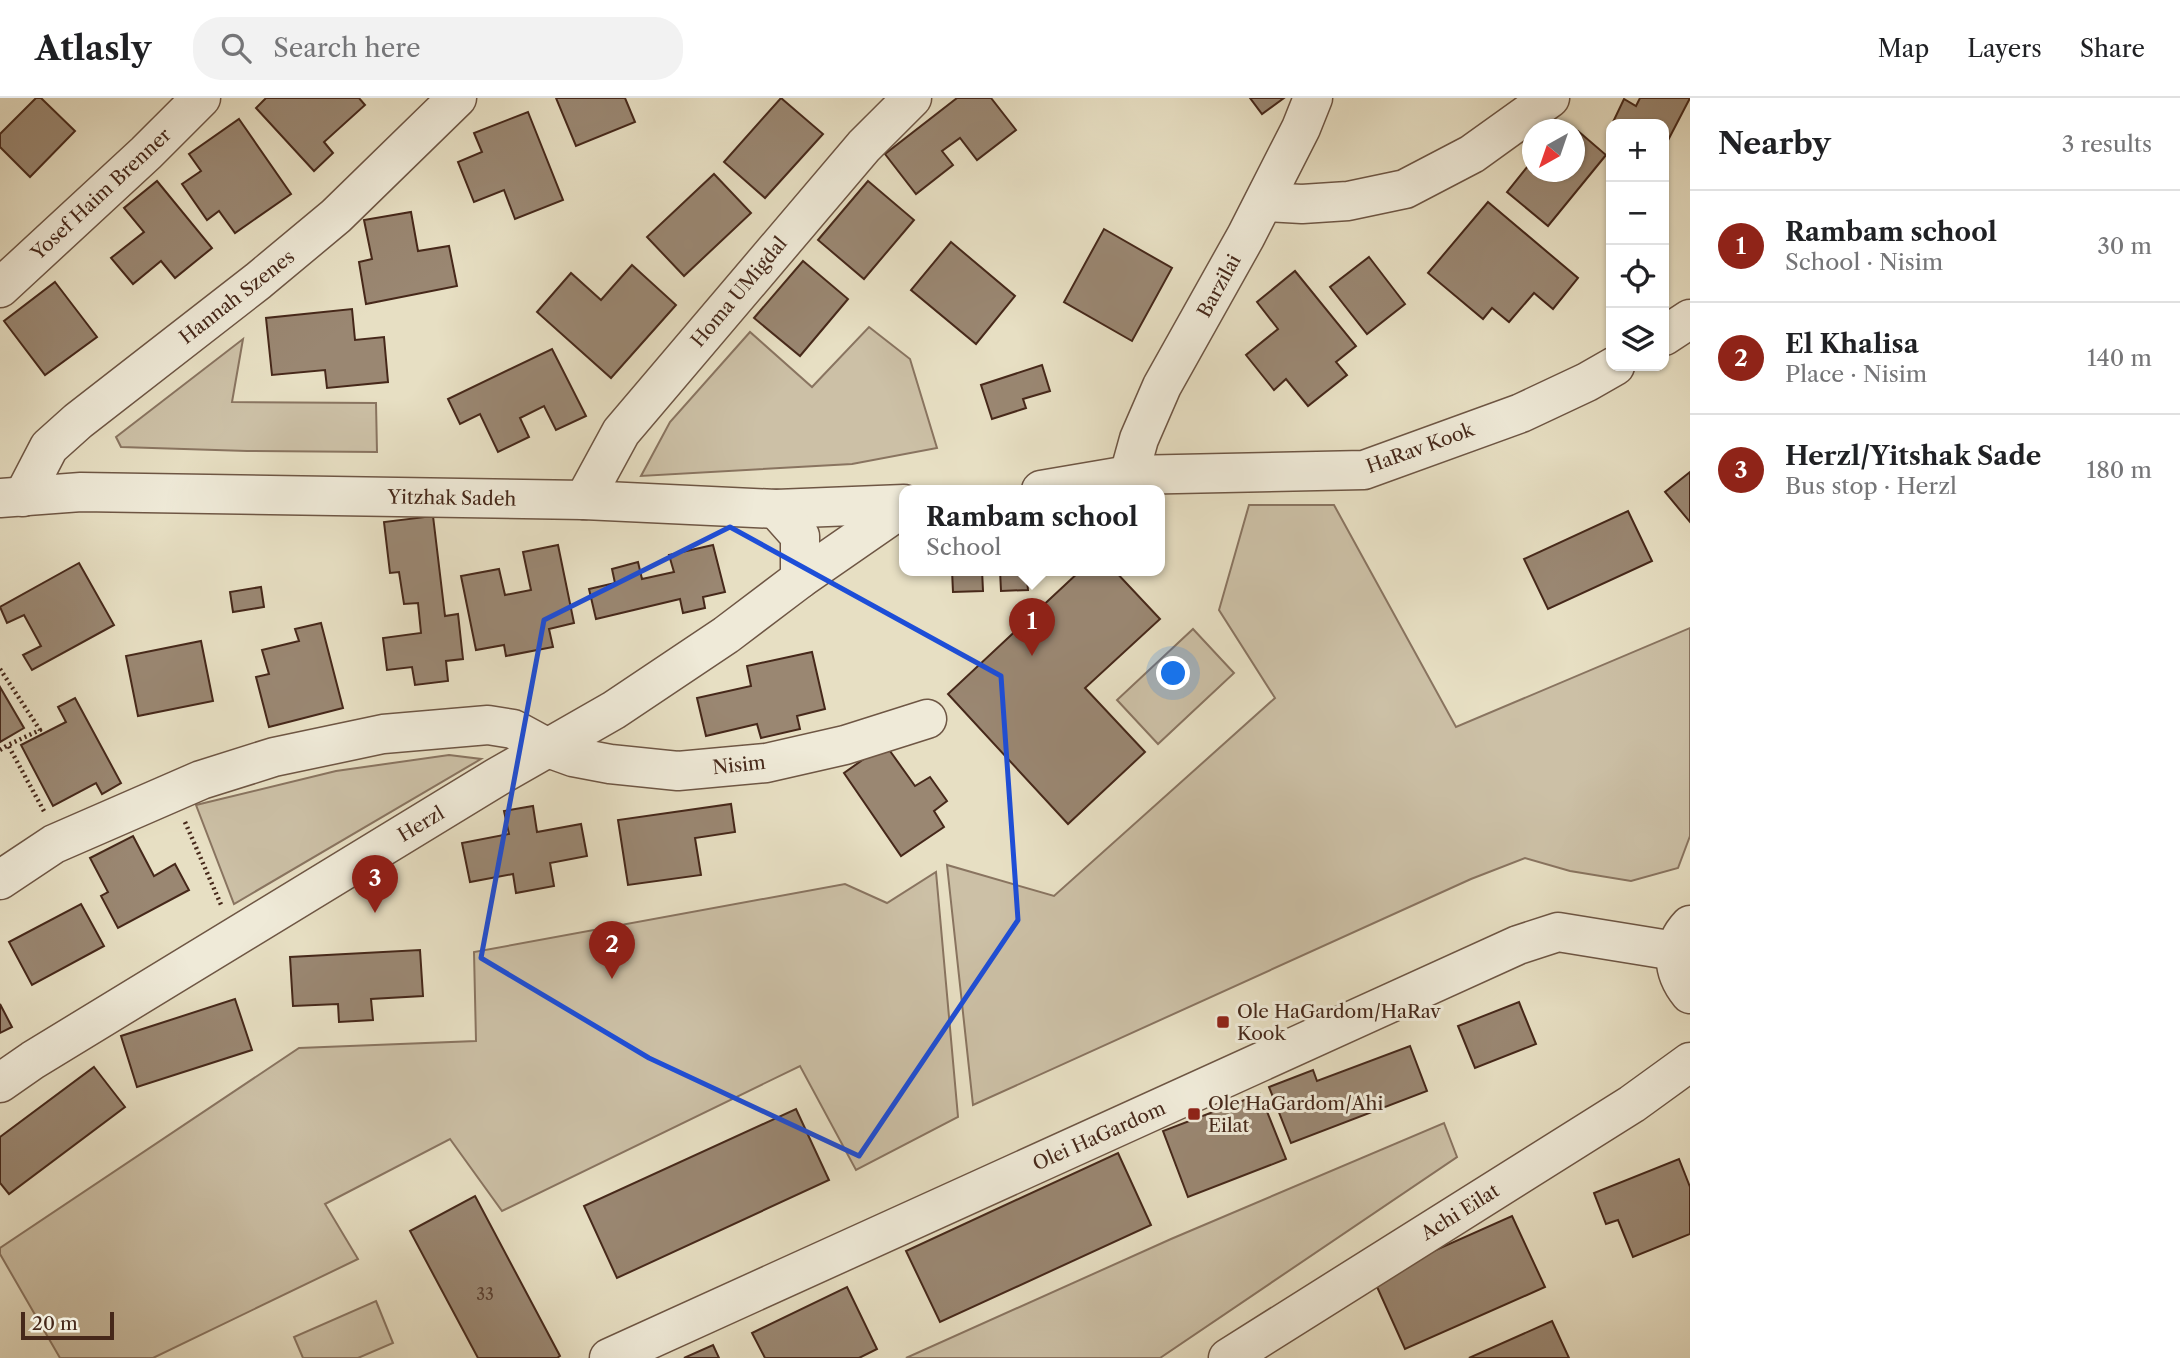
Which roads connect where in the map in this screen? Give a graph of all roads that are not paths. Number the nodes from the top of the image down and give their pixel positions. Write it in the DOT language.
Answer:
graph roads {
  1 [pos="201,98"];
  2 [pos="457,98"];
  3 [pos="912,98"];
  4 [pos="1313,98"];
  5 [pos="1550,98"];
  6 [pos="1264,202"];
  7 [pos="0,288"];
  8 [pos="1690,319"];
  9 [pos="1669,333"];
  10 [pos="1606,371"];
  11 [pos="1129,475"];
  12 [pos="1070,485"];
  13 [pos="11,497"];
  14 [pos="583,500"];
  15 [pos="899,506"];
  16 [pos="776,509"];
  17 [pos="899,510"];
  18 [pos="800,579"];
  19 [pos="927,719"];
  20 [pos="548,748"];
  21 [pos="0,880"];
  22 [pos="1683,938"];
  23 [pos="1690,994"];
  24 [pos="1690,1062"];
  25 [pos="0,1083"];
  26 [pos="609,1358"];
  27 [pos="1228,1358"];
  1 -- 7 [label="street, Yosef Haim Brenner"];
  2 -- 13 [label="street, Hannah Szenes"];
  3 -- 14 [label="street, Homa UMigdal"];
  4 -- 6 [label="street, Barzilai"];
  5 -- 6 [label="street"];
  6 -- 11 [label="street, Barzilai"];
  8 -- 9 [label="street"];
  10 -- 11 [label="street, HaRav Kook"];
  11 -- 12 [label="street"];
  13 -- 14 [label="street, Yitzhak Sadeh"];
  14 -- 16 [label="street, Yitzhak Sadeh"];
  15 -- 16 [label="street, Yitzhak Sadeh"];
  16 -- 18 [label="street"];
  17 -- 18 [label="street, Herzl"];
  18 -- 20 [label="street, Herzl"];
  19 -- 20 [label="street, Nisim"];
  20 -- 21 [label="street, Nisim"];
  20 -- 25 [label="street, Herzl"];
  22 -- 23 [label="street"];
  22 -- 26 [label="street, Olei HaGardom"];
  24 -- 27 [label="street, Achi Eilat"];
}
